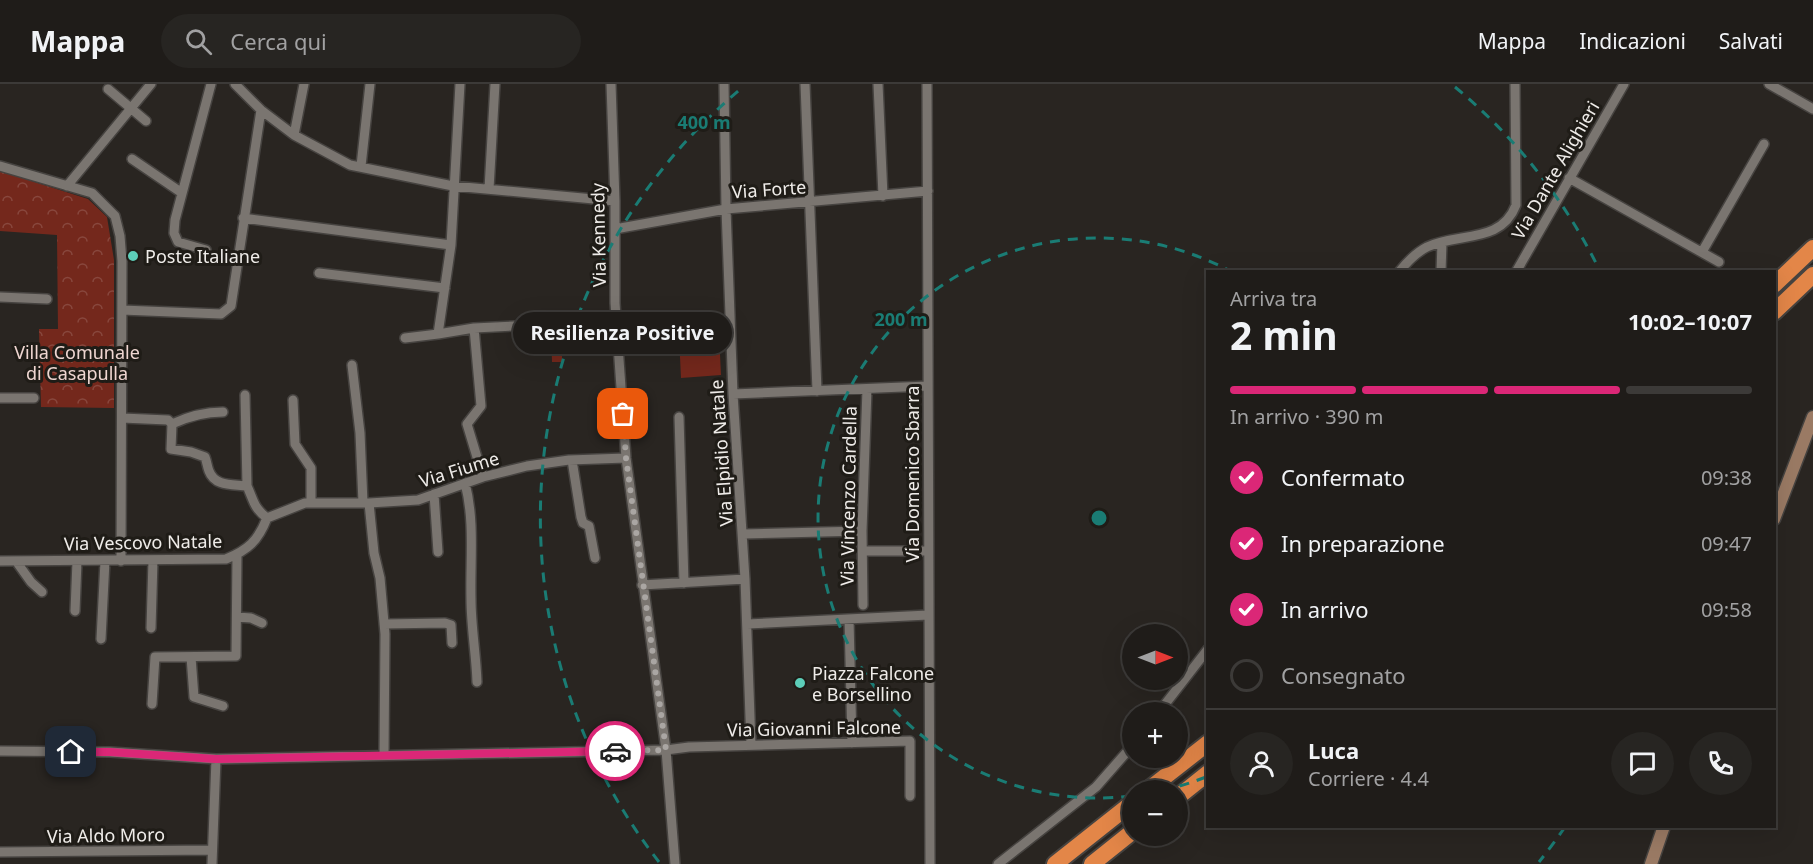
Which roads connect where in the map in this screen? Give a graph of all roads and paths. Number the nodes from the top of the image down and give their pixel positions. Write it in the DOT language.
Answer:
graph roads {
  1 [pos="151,84"];
  2 [pos="212,84"];
  3 [pos="304,84"];
  4 [pos="370,84"];
  5 [pos="460,84"];
  6 [pos="495,84"];
  7 [pos="611,84"];
  8 [pos="724,84"];
  9 [pos="805,84"];
  10 [pos="878,84"];
  11 [pos="927,84"];
  12 [pos="1515,84"];
  13 [pos="1624,84"];
  14 [pos="1768,84"];
  15 [pos="236,85"];
  16 [pos="108,89"];
  17 [pos="132,109"];
  18 [pos="1813,109"];
  19 [pos="261,110"];
  20 [pos="146,121"];
  21 [pos="294,135"];
  22 [pos="1764,144"];
  23 [pos="132,159"];
  24 [pos="0,166"];
  25 [pos="361,166"];
  26 [pos="1569,178"];
  27 [pos="68,186"];
  28 [pos="453,186"];
  29 [pos="489,189"];
  30 [pos="928,191"];
  31 [pos="182,193"];
  32 [pos="883,196"];
  33 [pos="615,201"];
  34 [pos="809,203"];
  35 [pos="726,209"];
  36 [pos="243,218"];
  37 [pos="615,229"];
  38 [pos="1442,242"];
  39 [pos="451,244"];
  40 [pos="1813,248"];
  41 [pos="206,250"];
  42 [pos="1702,252"];
  43 [pos="1719,262"];
  44 [pos="1401,270"];
  45 [pos="1441,270"];
  46 [pos="1517,270"];
  47 [pos="319,273"];
  48 [pos="1813,276"];
  49 [pos="1776,283"];
  50 [pos="445,288"];
  51 [pos="0,297"];
  52 [pos="47,299"];
  53 [pos="122,310"];
  54 [pos="1776,310"];
  55 [pos="514,326"];
  56 [pos="474,328"];
  57 [pos="438,334"];
  58 [pos="405,338"];
  59 [pos="352,365"];
  60 [pos="928,386"];
  61 [pos="867,389"];
  62 [pos="817,391"];
  63 [pos="733,394"];
  64 [pos="245,395"];
  65 [pos="0,398"];
  66 [pos="34,398"];
  67 [pos="293,400"];
  68 [pos="223,412"];
  69 [pos="679,417"];
  70 [pos="1813,417"];
  71 [pos="122,418"];
  72 [pos="172,424"];
  73 [pos="626,458"];
  74 [pos="572,460"];
  75 [pos="483,477"];
  76 [pos="465,483"];
  77 [pos="247,486"];
  78 [pos="434,494"];
  79 [pos="310,503"];
  80 [pos="366,503"];
  81 [pos="1776,514"];
  82 [pos="267,518"];
  83 [pos="862,531"];
  84 [pos="742,534"];
  85 [pos="863,551"];
  86 [pos="928,551"];
  87 [pos="438,552"];
  88 [pos="237,555"];
  89 [pos="595,558"];
  90 [pos="153,560"];
  91 [pos="0,561"];
  92 [pos="16,561"];
  93 [pos="77,561"];
  94 [pos="105,561"];
  95 [pos="121,561"];
  96 [pos="746,579"];
  97 [pos="684,583"];
  98 [pos="642,585"];
  99 [pos="42,592"];
  100 [pos="863,605"];
  101 [pos="75,611"];
  102 [pos="928,615"];
  103 [pos="237,617"];
  104 [pos="849,618"];
  105 [pos="262,623"];
  106 [pos="384,624"];
  107 [pos="747,624"];
  108 [pos="151,628"];
  109 [pos="101,639"];
  110 [pos="452,643"];
  111 [pos="1206,652"];
  112 [pos="191,657"];
  113 [pos="477,682"];
  114 [pos="1167,702"];
  115 [pos="152,705"];
  116 [pos="223,706"];
  117 [pos="852,743"];
  118 [pos="1206,745"];
  119 [pos="751,746"];
  120 [pos="666,750"];
  121 [pos="0,751"];
  122 [pos="384,755"];
  123 [pos="1122,757"];
  124 [pos="216,759"];
  125 [pos="1206,775"];
  126 [pos="1161,780"];
  127 [pos="1188,789"];
  128 [pos="910,796"];
  129 [pos="1122,811"];
  130 [pos="1663,828"];
  131 [pos="1122,840"];
  132 [pos="212,850"];
  133 [pos="0,852"];
  134 [pos="70,852"];
  135 [pos="70,864"];
  136 [pos="212,864"];
  137 [pos="675,864"];
  138 [pos="930,864"];
  139 [pos="998,864"];
  140 [pos="1055,864"];
  141 [pos="1092,864"];
  142 [pos="1651,864"];
  1 -- 17 [label="street"];
  2 -- 31 [label="street"];
  3 -- 21 [label="street"];
  4 -- 25 [label="street"];
  5 -- 28 [label="street"];
  6 -- 29 [label="street"];
  7 -- 33 [label="street, Via Kennedy"];
  8 -- 35 [label="street, Via Elpidio Natale"];
  9 -- 34 [label="street"];
  10 -- 32 [label="street"];
  11 -- 30 [label="street, Via Domenico Sbarra"];
  12 -- 38 [label="street"];
  13 -- 26 [label="street, Via Dante Alighieri"];
  14 -- 18 [label="street"];
  15 -- 19 [label="street"];
  16 -- 17 [label="street"];
  17 -- 20 [label="street"];
  17 -- 27 [label="street"];
  19 -- 21 [label="street"];
  19 -- 36 [label="street"];
  21 -- 25 [label="street"];
  22 -- 42 [label="street"];
  23 -- 31 [label="street"];
  24 -- 27 [label="street"];
  25 -- 28 [label="street"];
  26 -- 42 [label="street"];
  26 -- 46 [label="street, Via Dante Alighieri"];
  27 -- 53 [label="street"];
  28 -- 29 [label="street"];
  28 -- 39 [label="street"];
  29 -- 33 [label="street"];
  30 -- 32 [label="street, Via Forte"];
  30 -- 60 [label="street, Via Domenico Sbarra"];
  31 -- 41 [label="street"];
  32 -- 34 [label="street, Via Forte"];
  33 -- 37 [label="street, Via Kennedy"];
  34 -- 35 [label="street, Via Forte"];
  34 -- 62 [label="street"];
  35 -- 37 [label="street, Via Forte"];
  35 -- 63 [label="street, Via Elpidio Natale"];
  36 -- 39 [label="street"];
  36 -- 53 [label="street"];
  37 -- 73 [label="street, Via Kennedy"];
  38 -- 44 [label="street"];
  38 -- 45 [label="street"];
  39 -- 50 [label="street"];
  40 -- 49 [label="highway"];
  42 -- 43 [label="street"];
  47 -- 50 [label="street"];
  48 -- 54 [label="highway"];
  50 -- 57 [label="street"];
  51 -- 52 [label="street"];
  53 -- 71 [label="street"];
  55 -- 56 [label="street"];
  56 -- 57 [label="street"];
  56 -- 75 [label="street"];
  57 -- 58 [label="street"];
  59 -- 80 [label="street"];
  60 -- 61 [label="street"];
  60 -- 86 [label="street, Via Domenico Sbarra"];
  61 -- 62 [label="street"];
  61 -- 83 [label="street, Via Vincenzo Cardella"];
  62 -- 63 [label="street"];
  63 -- 84 [label="street, Via Elpidio Natale"];
  64 -- 77 [label="street"];
  65 -- 66 [label="street"];
  67 -- 79 [label="street"];
  68 -- 72 [label="street"];
  69 -- 97 [label="street"];
  70 -- 81 [label="street"];
  71 -- 72 [label="street"];
  71 -- 95 [label="street"];
  72 -- 77 [label="street"];
  73 -- 74 [label="street, Via Fiume"];
  73 -- 98 [label="street, Via Kennedy"];
  74 -- 75 [label="street, Via Fiume"];
  74 -- 89 [label="street"];
  75 -- 76 [label="street, Via Fiume"];
  76 -- 78 [label="street, Via Fiume"];
  76 -- 113 [label="street"];
  77 -- 82 [label="street"];
  78 -- 80 [label="street, Via Fiume"];
  78 -- 87 [label="street"];
  79 -- 80 [label="street, Via Fiume"];
  79 -- 82 [label="street, Via Fiume"];
  80 -- 106 [label="street"];
  82 -- 88 [label="street, Via Vescovo Natale"];
  83 -- 84 [label="street"];
  83 -- 85 [label="street, Via Vincenzo Cardella"];
  84 -- 96 [label="street, Via Elpidio Natale"];
  85 -- 86 [label="street"];
  85 -- 100 [label="street, Via Vincenzo Cardella"];
  86 -- 102 [label="street, Via Domenico Sbarra"];
  88 -- 90 [label="street, Via Vescovo Natale"];
  88 -- 103 [label="street"];
  90 -- 95 [label="street, Via Vescovo Natale"];
  90 -- 108 [label="street"];
  91 -- 92 [label="street, Via Vescovo Natale"];
  92 -- 93 [label="street, Via Vescovo Natale"];
  92 -- 99 [label="street"];
  93 -- 94 [label="street, Via Vescovo Natale"];
  93 -- 101 [label="street"];
  94 -- 95 [label="street, Via Vescovo Natale"];
  94 -- 109 [label="street"];
  96 -- 97 [label="street"];
  96 -- 107 [label="street, Via Elpidio Natale"];
  97 -- 98 [label="street"];
  98 -- 120 [label="street, Via Kennedy"];
  102 -- 104 [label="street"];
  102 -- 138 [label="street, Via Domenico Sbarra"];
  103 -- 105 [label="street"];
  103 -- 112 [label="street"];
  104 -- 107 [label="street"];
  104 -- 117 [label="street"];
  106 -- 110 [label="street"];
  106 -- 122 [label="street"];
  107 -- 119 [label="street"];
  111 -- 114 [label="street"];
  112 -- 115 [label="street"];
  112 -- 116 [label="street"];
  117 -- 119 [label="street, Via Giovanni Falcone"];
  117 -- 128 [label="street, Via Giovanni Falcone"];
  118 -- 126 [label="highway"];
  119 -- 120 [label="street, Via Giovanni Falcone"];
  120 -- 122 [label="street, Via Giovanni Falcone"];
  120 -- 137 [label="street, Via Kennedy"];
  121 -- 124 [label="street, Via Giovanni Falcone"];
  122 -- 124 [label="street, Via Giovanni Falcone"];
  123 -- 139 [label="street"];
  124 -- 132 [label="street"];
  125 -- 127 [label="highway"];
  129 -- 140 [label="highway"];
  130 -- 142 [label="street"];
  131 -- 141 [label="highway"];
  132 -- 134 [label="street, Via Aldo Moro"];
  132 -- 136 [label="street"];
  133 -- 134 [label="street, Via Aldo Moro"];
  134 -- 135 [label="street"];
}
